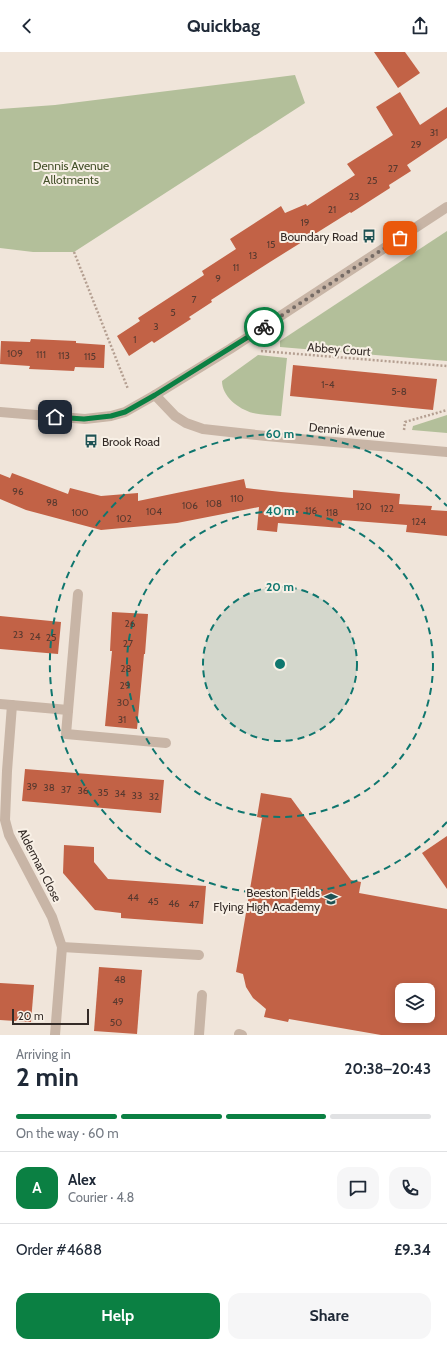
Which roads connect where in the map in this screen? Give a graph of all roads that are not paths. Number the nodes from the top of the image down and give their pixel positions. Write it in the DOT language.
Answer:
graph roads {
  1 [pos="447,207"];
  2 [pos="155,395"];
  3 [pos="0,412"];
  4 [pos="447,452"];
  5 [pos="78,594"];
  6 [pos="0,704"];
  7 [pos="12,705"];
  8 [pos="68,710"];
  9 [pos="166,743"];
  10 [pos="62,947"];
  11 [pos="199,955"];
  12 [pos="202,995"];
  13 [pos="55,1035"];
  14 [pos="199,1035"];
  1 -- 2 [label="street"];
  2 -- 3 [label="street"];
  2 -- 4 [label="street, Dennis Avenue"];
  5 -- 8 [label="street"];
  6 -- 7 [label="street"];
  7 -- 8 [label="street"];
  7 -- 10 [label="street, Alderman Close"];
  8 -- 9 [label="street"];
  10 -- 11 [label="street"];
  10 -- 13 [label="street, Alderman Close"];
  12 -- 14 [label="street"];
}
